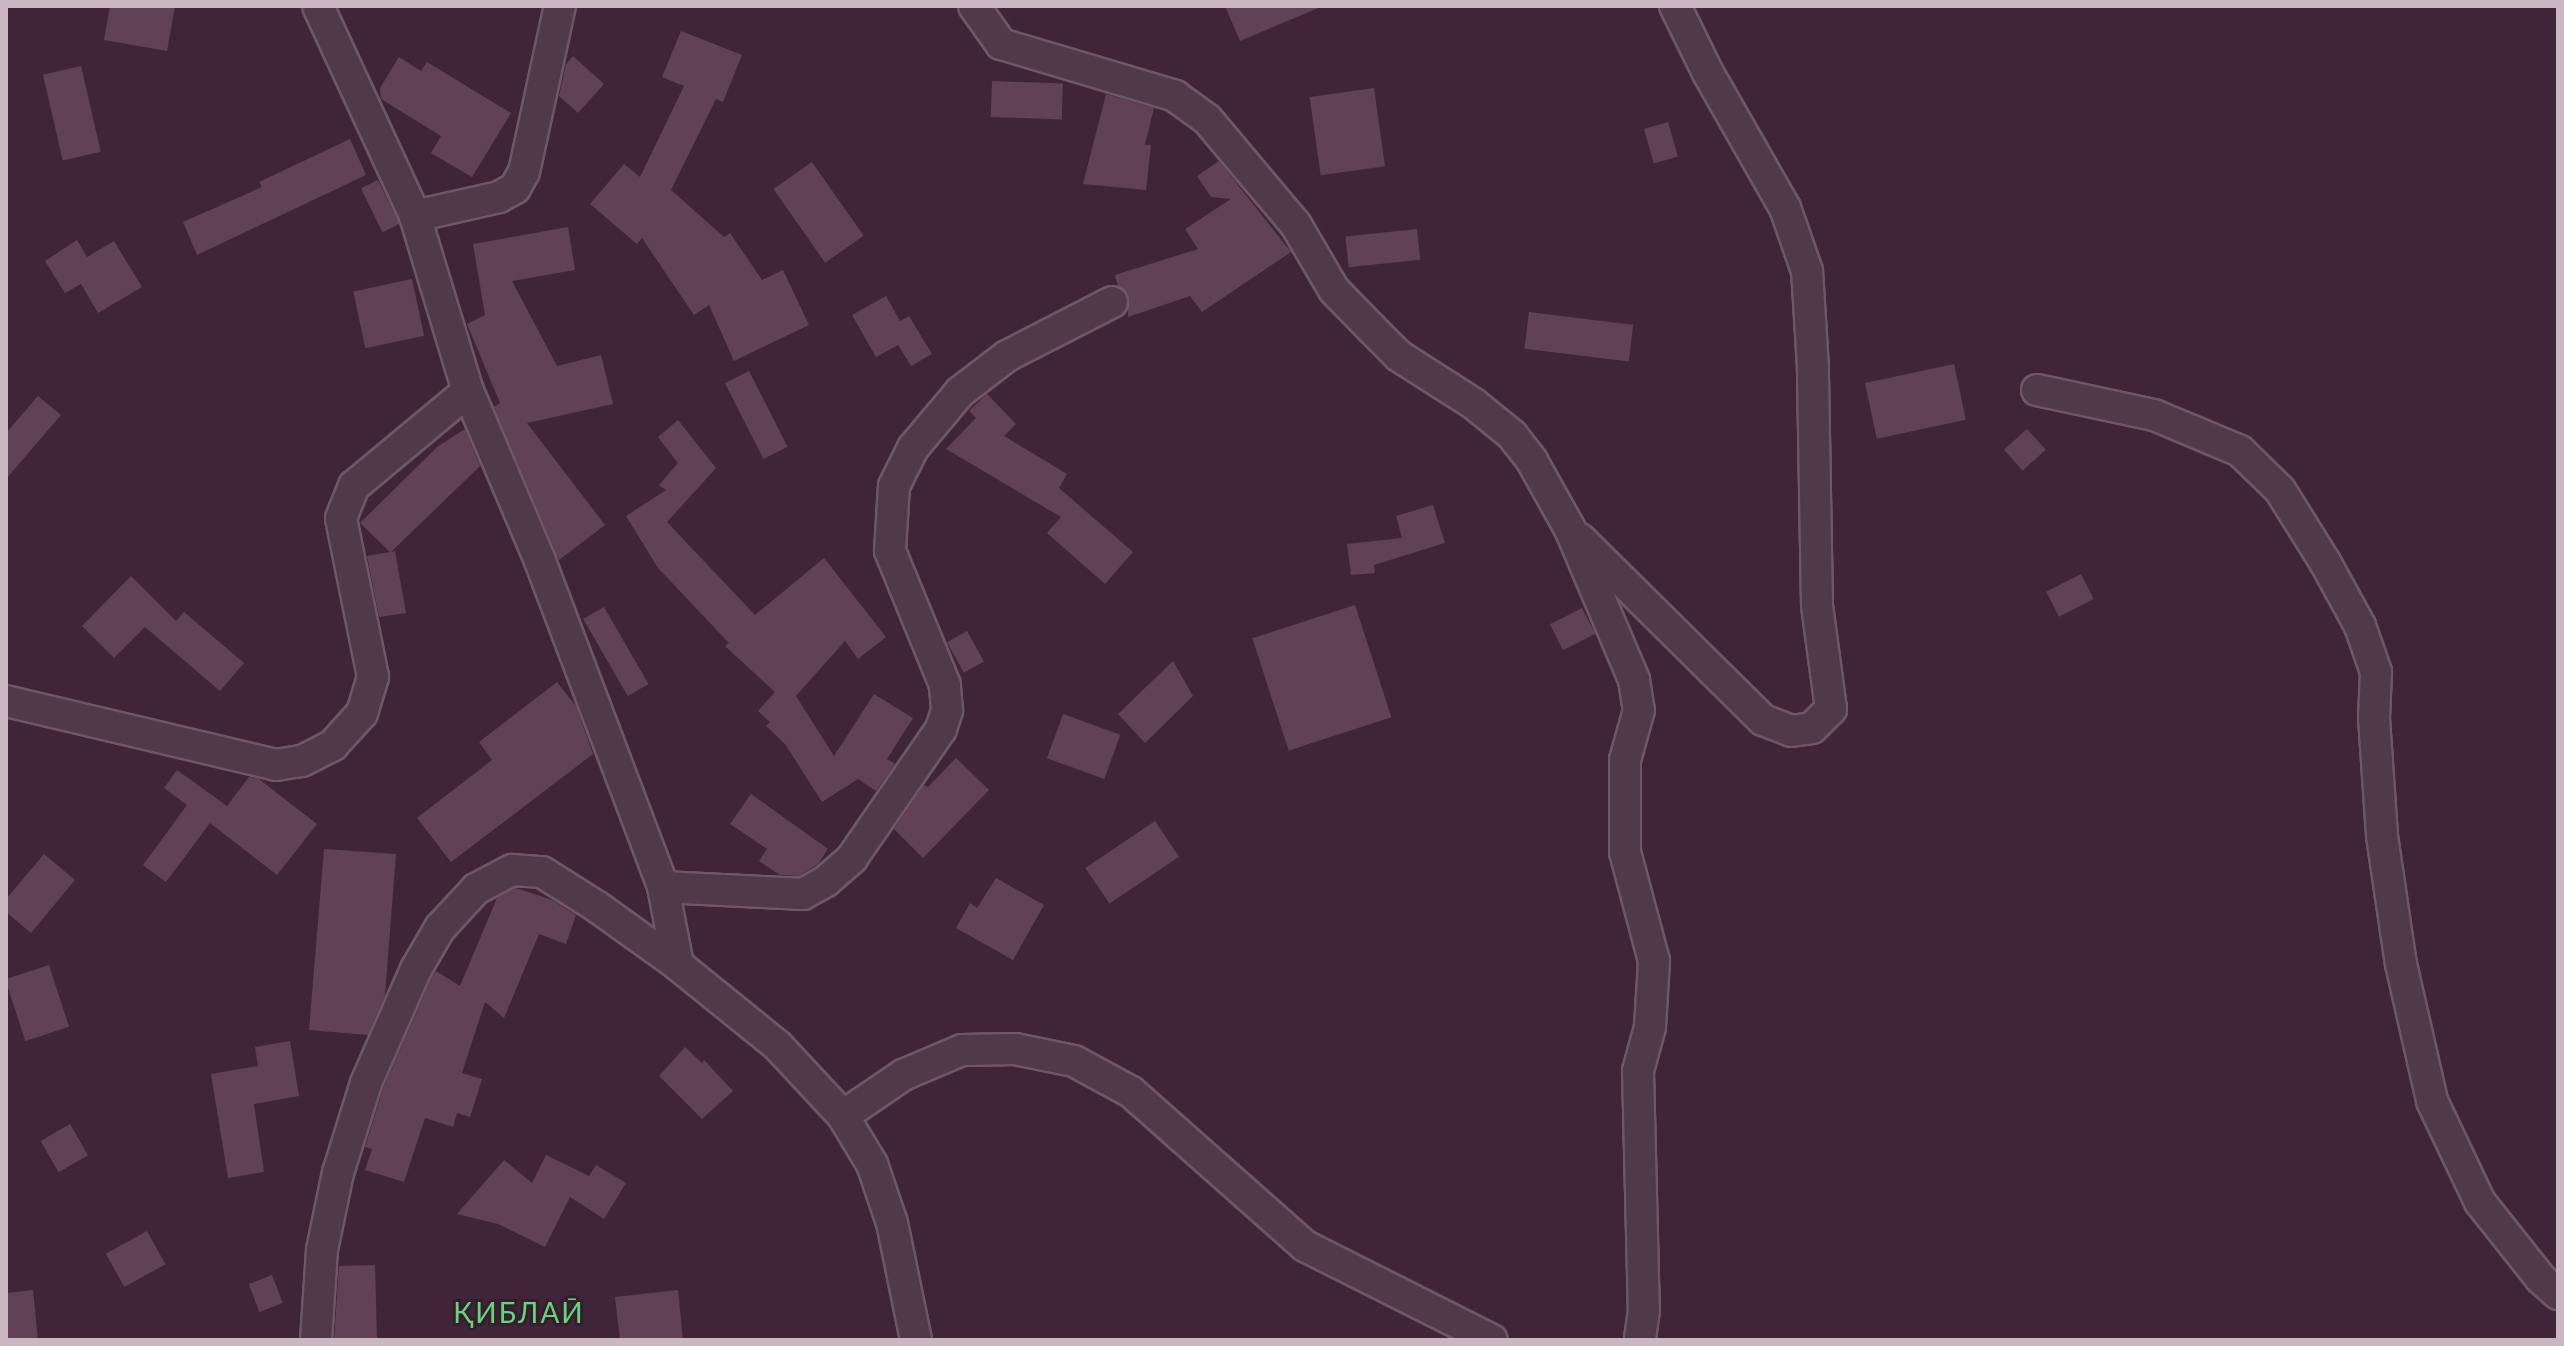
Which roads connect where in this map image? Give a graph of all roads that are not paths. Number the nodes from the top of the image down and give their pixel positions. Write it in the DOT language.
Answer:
graph roads {
  1 [pos="318,6"];
  2 [pos="560,6"];
  3 [pos="974,6"];
  4 [pos="1675,6"];
  5 [pos="415,216"];
  6 [pos="1112,302"];
  7 [pos="2037,390"];
  8 [pos="468,391"];
  9 [pos="1570,529"];
  10 [pos="6,701"];
  11 [pos="663,887"];
  12 [pos="678,965"];
  13 [pos="843,1116"];
  14 [pos="2558,1294"];
  15 [pos="316,1340"];
  16 [pos="916,1340"];
  17 [pos="1492,1340"];
  18 [pos="1640,1340"];
  1 -- 5 [label="street"];
  2 -- 5 [label="street"];
  3 -- 9 [label="street"];
  4 -- 9 [label="street"];
  5 -- 8 [label="street"];
  6 -- 11 [label="street"];
  7 -- 14 [label="street"];
  8 -- 10 [label="street"];
  8 -- 11 [label="street"];
  9 -- 18 [label="street"];
  11 -- 12 [label="street"];
  12 -- 13 [label="street"];
  12 -- 15 [label="street"];
  13 -- 16 [label="street"];
  13 -- 17 [label="street"];
}
